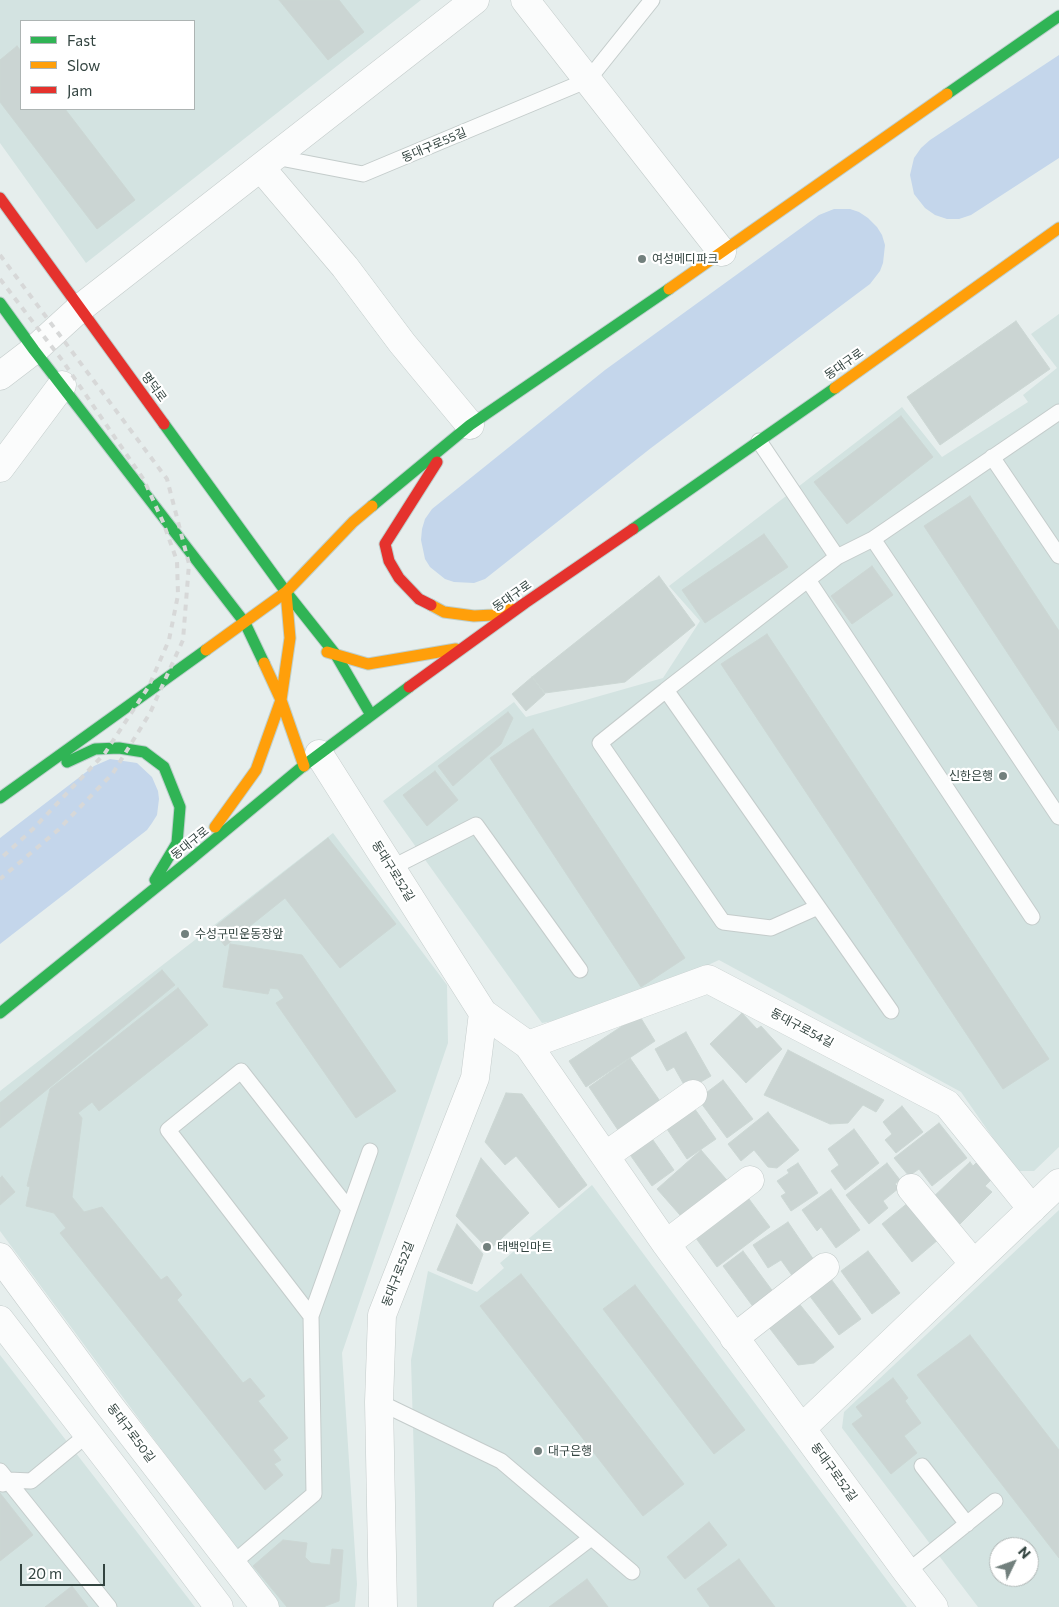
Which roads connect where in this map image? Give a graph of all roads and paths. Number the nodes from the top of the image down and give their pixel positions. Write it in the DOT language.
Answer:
graph roads {
  1 [pos="475,0"];
  2 [pos="525,0"];
  3 [pos="652,0"];
  4 [pos="1059,16"];
  5 [pos="588,80"];
  6 [pos="268,163"];
  7 [pos="0,198"];
  8 [pos="1059,228"];
  9 [pos="722,252"];
  10 [pos="0,303"];
  11 [pos="79,309"];
  12 [pos="34,350"];
  13 [pos="0,376"];
  14 [pos="62,385"];
  15 [pos="1059,412"];
  16 [pos="470,425"];
  17 [pos="759,441"];
  18 [pos="448,443"];
  19 [pos="992,458"];
  20 [pos="0,468"];
  21 [pos="873,539"];
  22 [pos="1059,556"];
  23 [pos="837,557"];
  24 [pos="808,580"];
  25 [pos="286,592"];
  26 [pos="525,603"];
  27 [pos="245,623"];
  28 [pos="263,629"];
  29 [pos="318,648"];
  30 [pos="461,648"];
  31 [pos="336,655"];
  32 [pos="666,690"];
  33 [pos="281,700"];
  34 [pos="370,715"];
  35 [pos="312,760"];
  36 [pos="24,780"];
  37 [pos="0,798"];
  38 [pos="1059,817"];
  39 [pos="190,860"];
  40 [pos="391,868"];
  41 [pos="145,896"];
  42 [pos="818,907"];
  43 [pos="1032,917"];
  44 [pos="580,970"];
  45 [pos="891,1011"];
  46 [pos="0,1013"];
  47 [pos="483,1013"];
  48 [pos="528,1045"];
  49 [pos="693,1094"];
  50 [pos="370,1151"];
  51 [pos="605,1156"];
  52 [pos="750,1180"];
  53 [pos="1059,1183"];
  54 [pos="911,1188"];
  55 [pos="349,1209"];
  56 [pos="1032,1209"];
  57 [pos="666,1244"];
  58 [pos="0,1256"];
  59 [pos="974,1264"];
  60 [pos="825,1267"];
  61 [pos="311,1316"];
  62 [pos="0,1320"];
  63 [pos="734,1338"];
  64 [pos="379,1402"];
  65 [pos="802,1428"];
  66 [pos="88,1434"];
  67 [pos="922,1466"];
  68 [pos="3,1479"];
  69 [pos="31,1481"];
  70 [pos="995,1501"];
  71 [pos="22,1508"];
  72 [pos="967,1524"];
  73 [pos="591,1538"];
  74 [pos="232,1564"];
  75 [pos="632,1572"];
  76 [pos="907,1572"];
  77 [pos="109,1607"];
  78 [pos="218,1607"];
  79 [pos="265,1607"];
  80 [pos="383,1607"];
  81 [pos="501,1607"];
  82 [pos="934,1607"];
  1 -- 6 [label="street"];
  2 -- 5 [label="street"];
  3 -- 5 [label="lane, 동대구로55길"];
  4 -- 9 [label="main road"];
  5 -- 6 [label="lane, 동대구로55길"];
  5 -- 9 [label="street"];
  6 -- 11 [label="street"];
  6 -- 16 [label="street"];
  7 -- 11 [label="main road, 명덕로"];
  8 -- 17 [label="main road, 동대구로"];
  9 -- 16 [label="main road"];
  10 -- 12 [label="main road"];
  11 -- 12 [label="street"];
  11 -- 25 [label="main road, 명덕로"];
  12 -- 13 [label="street"];
  12 -- 14 [label="main road"];
  14 -- 20 [label="street"];
  14 -- 27 [label="main road"];
  15 -- 19 [label="lane"];
  16 -- 18 [label="main road"];
  17 -- 23 [label="lane"];
  17 -- 26 [label="main road, 동대구로"];
  18 -- 25 [label="main road"];
  18 -- 26 [label="main road"];
  19 -- 21 [label="lane"];
  19 -- 22 [label="lane"];
  21 -- 23 [label="lane"];
  21 -- 38 [label="lane"];
  23 -- 24 [label="lane"];
  24 -- 32 [label="lane"];
  24 -- 43 [label="lane"];
  25 -- 27 [label="main road"];
  25 -- 31 [label="main road, 명덕로"];
  25 -- 33 [label="main road"];
  26 -- 30 [label="main road, 동대구로"];
  27 -- 28 [label="main road"];
  27 -- 33 [label="main road"];
  27 -- 36 [label="main road"];
  29 -- 31 [label="main road"];
  30 -- 31 [label="main road"];
  30 -- 34 [label="main road, 동대구로"];
  31 -- 34 [label="main road, 명덕로"];
  32 -- 42 [label="lane"];
  32 -- 42 [label="lane"];
  33 -- 35 [label="main road"];
  33 -- 39 [label="main road"];
  34 -- 35 [label="main road, 동대구로"];
  35 -- 39 [label="main road, 동대구로"];
  35 -- 40 [label="street, 동대구로52길"];
  36 -- 37 [label="main road"];
  36 -- 41 [label="main road"];
  39 -- 41 [label="main road, 동대구로"];
  40 -- 44 [label="lane"];
  40 -- 47 [label="street, 동대구로52길"];
  41 -- 46 [label="main road, 동대구로"];
  42 -- 45 [label="lane"];
  47 -- 48 [label="street, 동대구로52길"];
  47 -- 64 [label="street, 동대구로52길"];
  48 -- 51 [label="street, 동대구로52길"];
  48 -- 56 [label="street, 동대구로54길"];
  49 -- 51 [label="street"];
  50 -- 55 [label="lane"];
  51 -- 57 [label="street, 동대구로52길"];
  52 -- 57 [label="street"];
  53 -- 56 [label="street"];
  54 -- 59 [label="street"];
  55 -- 61 [label="lane"];
  55 -- 61 [label="lane"];
  56 -- 59 [label="street"];
  57 -- 63 [label="street, 동대구로52길"];
  58 -- 74 [label="street, 동대구로50길"];
  59 -- 65 [label="street"];
  60 -- 63 [label="street"];
  61 -- 74 [label="lane"];
  62 -- 66 [label="street"];
  63 -- 65 [label="street, 동대구로52길"];
  64 -- 73 [label="lane"];
  64 -- 80 [label="street, 동대구로52길"];
  65 -- 76 [label="street, 동대구로52길"];
  66 -- 69 [label="lane"];
  66 -- 78 [label="street"];
  67 -- 72 [label="lane"];
  68 -- 69 [label="lane"];
  68 -- 71 [label="lane"];
  69 -- 71 [label="lane"];
  70 -- 72 [label="lane"];
  71 -- 77 [label="lane"];
  72 -- 76 [label="lane"];
  73 -- 75 [label="lane"];
  73 -- 81 [label="lane"];
  74 -- 79 [label="street, 동대구로50길"];
  76 -- 82 [label="street, 동대구로52길"];
}
